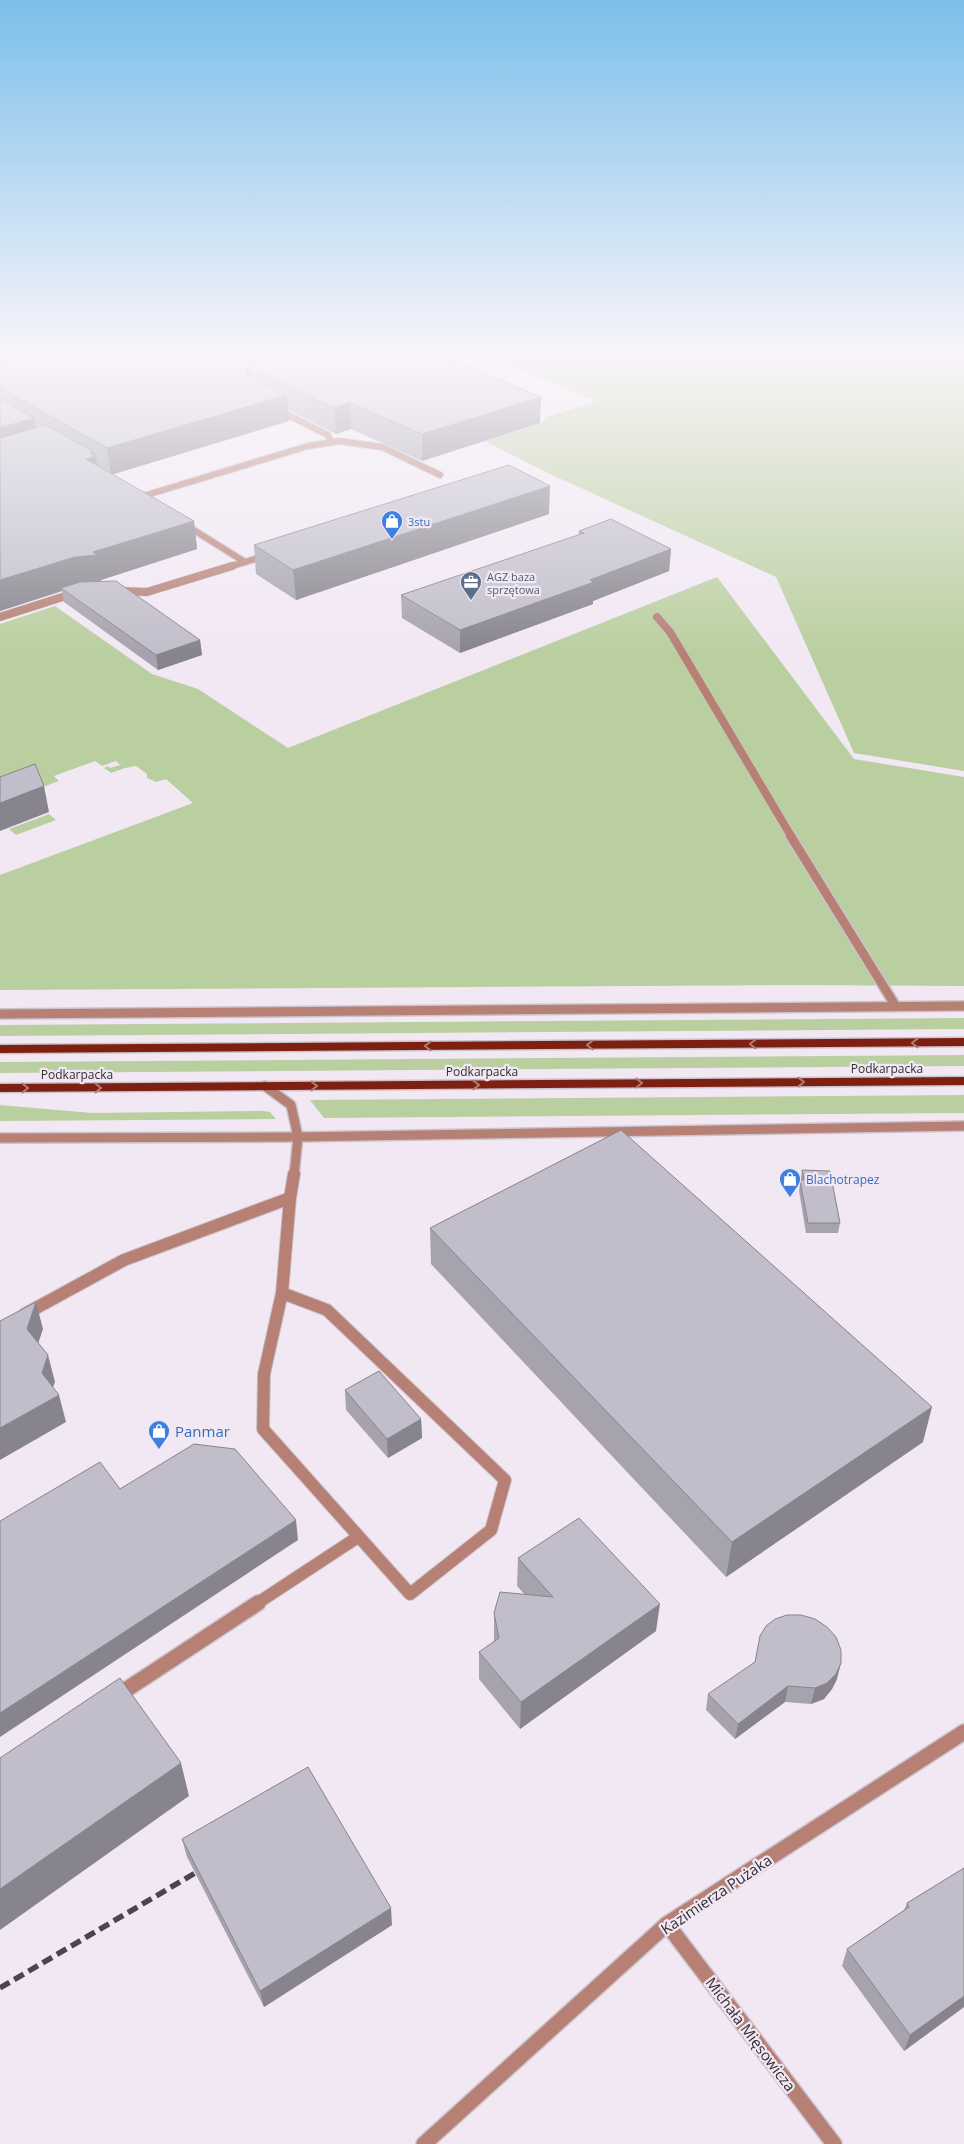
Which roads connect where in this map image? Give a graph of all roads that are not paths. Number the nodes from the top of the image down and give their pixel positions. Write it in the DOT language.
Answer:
graph roads {
  1 [pos="281,454"];
  2 [pos="396,454"];
  3 [pos="440,476"];
  4 [pos="132,492"];
  5 [pos="140,496"];
  6 [pos="148,502"];
  7 [pos="180,522"];
  8 [pos="277,552"];
  9 [pos="245,562"];
  10 [pos="110,590"];
  11 [pos="82,591"];
  12 [pos="0,617"];
  13 [pos="657,617"];
  14 [pos="895,1005"];
  15 [pos="964,1006"];
  16 [pos="0,1014"];
  17 [pos="964,1042"];
  18 [pos="0,1049"];
  19 [pos="964,1081"];
  20 [pos="265,1086"];
  21 [pos="0,1088"];
  22 [pos="964,1126"];
  23 [pos="298,1137"];
  24 [pos="0,1138"];
  25 [pos="290,1198"];
  26 [pos="282,1293"];
  27 [pos="16,1318"];
  28 [pos="358,1537"];
  29 [pos="108,1701"];
  30 [pos="964,1732"];
  31 [pos="667,1924"];
  32 [pos="424,2144"];
  33 [pos="834,2144"];
  1 -- 5 [label="street"];
  2 -- 3 [label="street"];
  4 -- 5 [label="street"];
  5 -- 6 [label="street"];
  7 -- 9 [label="street"];
  8 -- 9 [label="street"];
  9 -- 10 [label="street"];
  11 -- 12 [label="street"];
  13 -- 14 [label="street"];
  14 -- 15 [label="street"];
  14 -- 16 [label="street"];
  17 -- 18 [label="main road, Podkarpacka, one-way"];
  20 -- 19 [label="main road, Podkarpacka, one-way"];
  21 -- 20 [label="main road, Podkarpacka, one-way"];
  20 -- 23 [label="street"];
  22 -- 23 [label="street"];
  23 -- 24 [label="street"];
  23 -- 25 [label="street"];
  25 -- 26 [label="street"];
  25 -- 27 [label="street"];
  26 -- 28 [label="street"];
  26 -- 28 [label="street"];
  28 -- 29 [label="street"];
  30 -- 31 [label="street, Kazimierza Pużaka"];
  31 -- 32 [label="street, Kazimierza Pużaka"];
  31 -- 33 [label="street, Michała Mięsowicza"];
}
